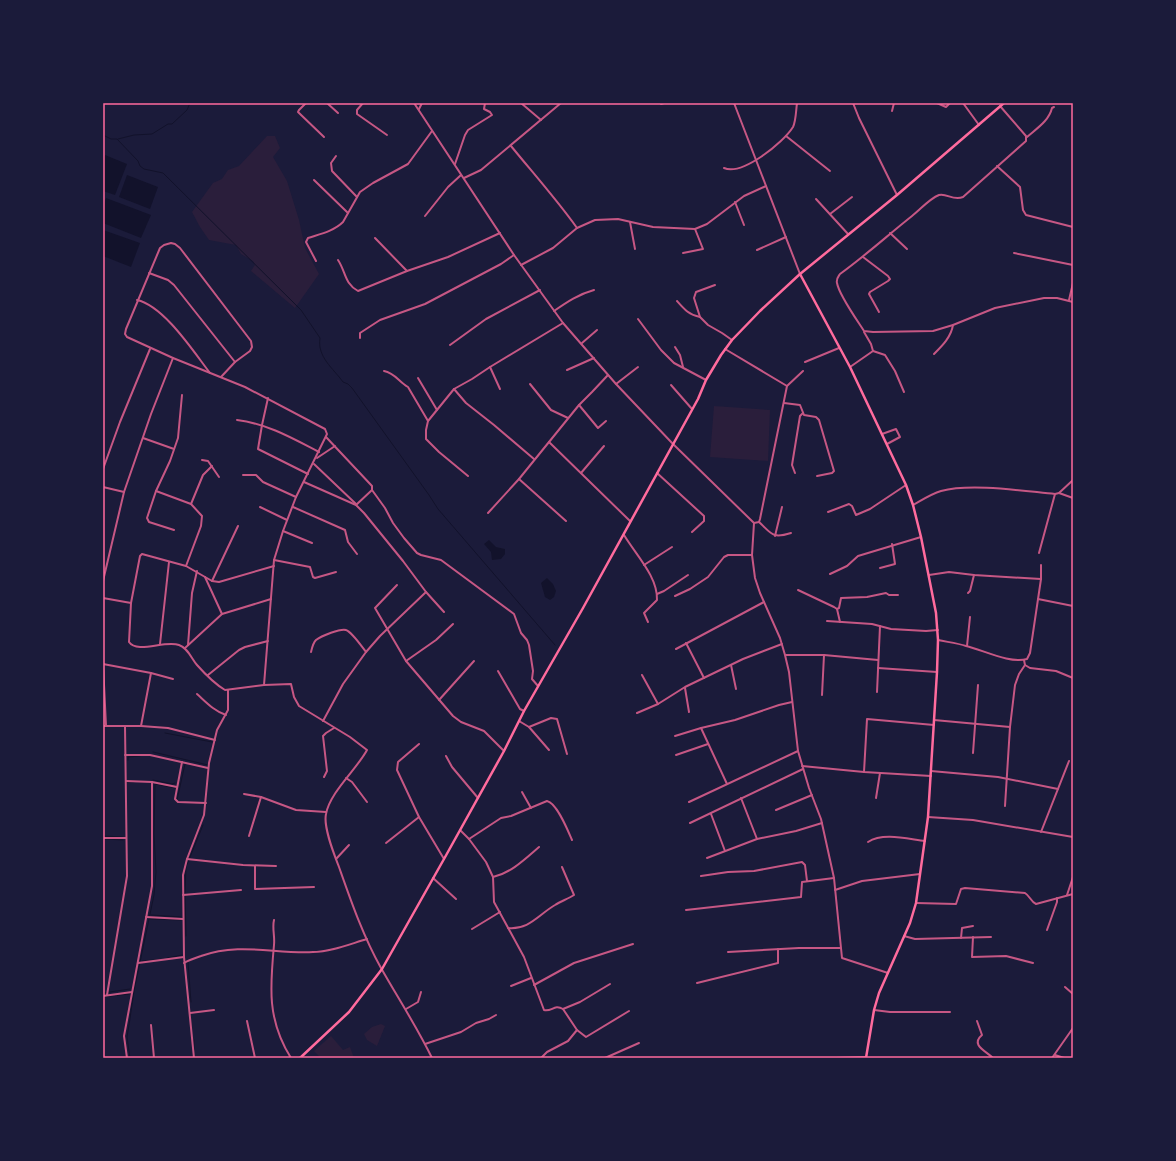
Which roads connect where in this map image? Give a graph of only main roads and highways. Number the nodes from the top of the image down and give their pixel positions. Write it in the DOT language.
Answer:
graph roads {
  1 [pos="1004,103"];
  2 [pos="800,274"];
  3 [pos="300,1058"];
  4 [pos="866,1058"];
  1 -- 2 [label="main road"];
  2 -- 3 [label="main road"];
  2 -- 4 [label="main road"];
}
